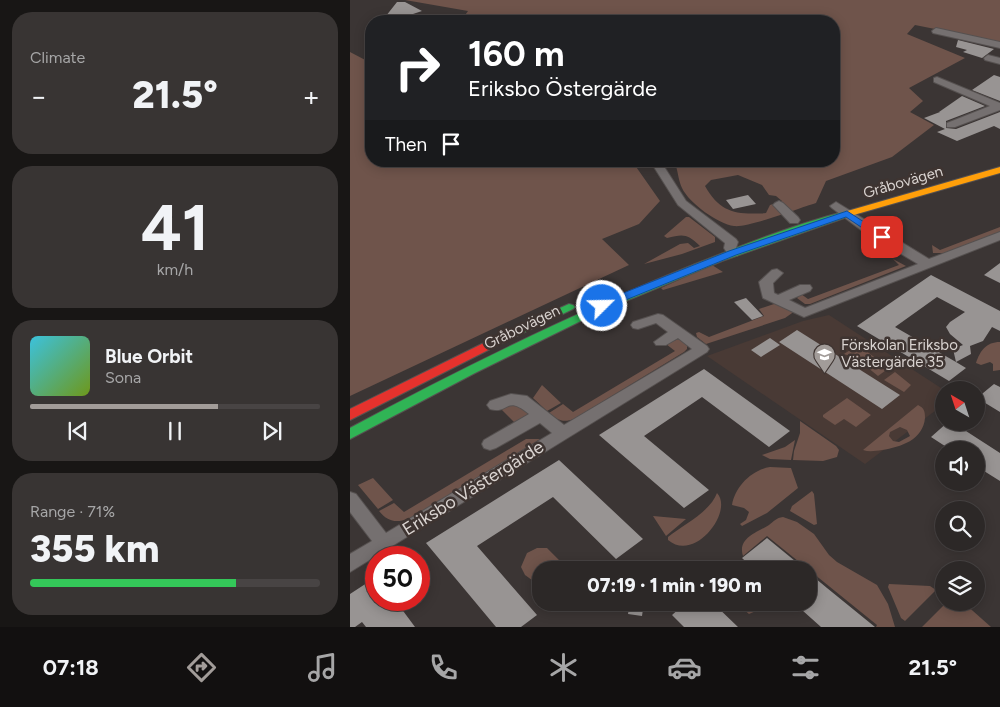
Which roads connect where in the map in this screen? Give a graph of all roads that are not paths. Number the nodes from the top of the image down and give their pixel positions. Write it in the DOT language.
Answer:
graph roads {
  1 [pos="936,31"];
  2 [pos="1000,45"];
  3 [pos="988,58"];
  4 [pos="1000,61"];
  5 [pos="937,80"];
  6 [pos="999,106"];
  7 [pos="951,125"];
  8 [pos="1000,160"];
  9 [pos="659,167"];
  10 [pos="1000,170"];
  11 [pos="779,205"];
  12 [pos="836,206"];
  13 [pos="847,214"];
  14 [pos="794,220"];
  15 [pos="1000,236"];
  16 [pos="732,248"];
  17 [pos="928,264"];
  18 [pos="777,273"];
  19 [pos="643,276"];
  20 [pos="805,288"];
  21 [pos="778,300"];
  22 [pos="583,301"];
  23 [pos="638,325"];
  24 [pos="678,332"];
  25 [pos="661,342"];
  26 [pos="495,405"];
  27 [pos="350,415"];
  28 [pos="541,415"];
  29 [pos="563,433"];
  30 [pos="350,434"];
  31 [pos="490,444"];
  32 [pos="350,499"];
  33 [pos="384,543"];
  34 [pos="350,564"];
  1 -- 2 [label="street"];
  3 -- 4 [label="street"];
  5 -- 6 [label="street"];
  6 -- 7 [label="street"];
  8 -- 12 [label="main road, Gråbovägen"];
  9 -- 16 [label="street"];
  10 -- 13 [label="main road, Gråbovägen"];
  11 -- 14 [label="street"];
  12 -- 13 [label="street"];
  12 -- 14 [label="main road, Gråbovägen"];
  13 -- 16 [label="main road, Gråbovägen"];
  13 -- 17 [label="street"];
  14 -- 16 [label="main road, Gråbovägen"];
  15 -- 17 [label="street"];
  16 -- 19 [label="main road, Gråbovägen"];
  16 -- 30 [label="main road, Gråbovägen"];
  17 -- 21 [label="street"];
  18 -- 21 [label="street"];
  20 -- 21 [label="street"];
  22 -- 27 [label="main road, Gråbovägen"];
  23 -- 24 [label="street, Eriksbo Västergärde"];
  24 -- 25 [label="street"];
  24 -- 29 [label="street, Eriksbo Västergärde"];
  26 -- 28 [label="street, Eriksbo Västergärde"];
  28 -- 29 [label="street, Eriksbo Västergärde"];
  28 -- 31 [label="street, Eriksbo Västergärde"];
  29 -- 33 [label="street, Eriksbo Västergärde"];
  32 -- 33 [label="street"];
  33 -- 34 [label="street, Eriksbo Västergärde"];
}
